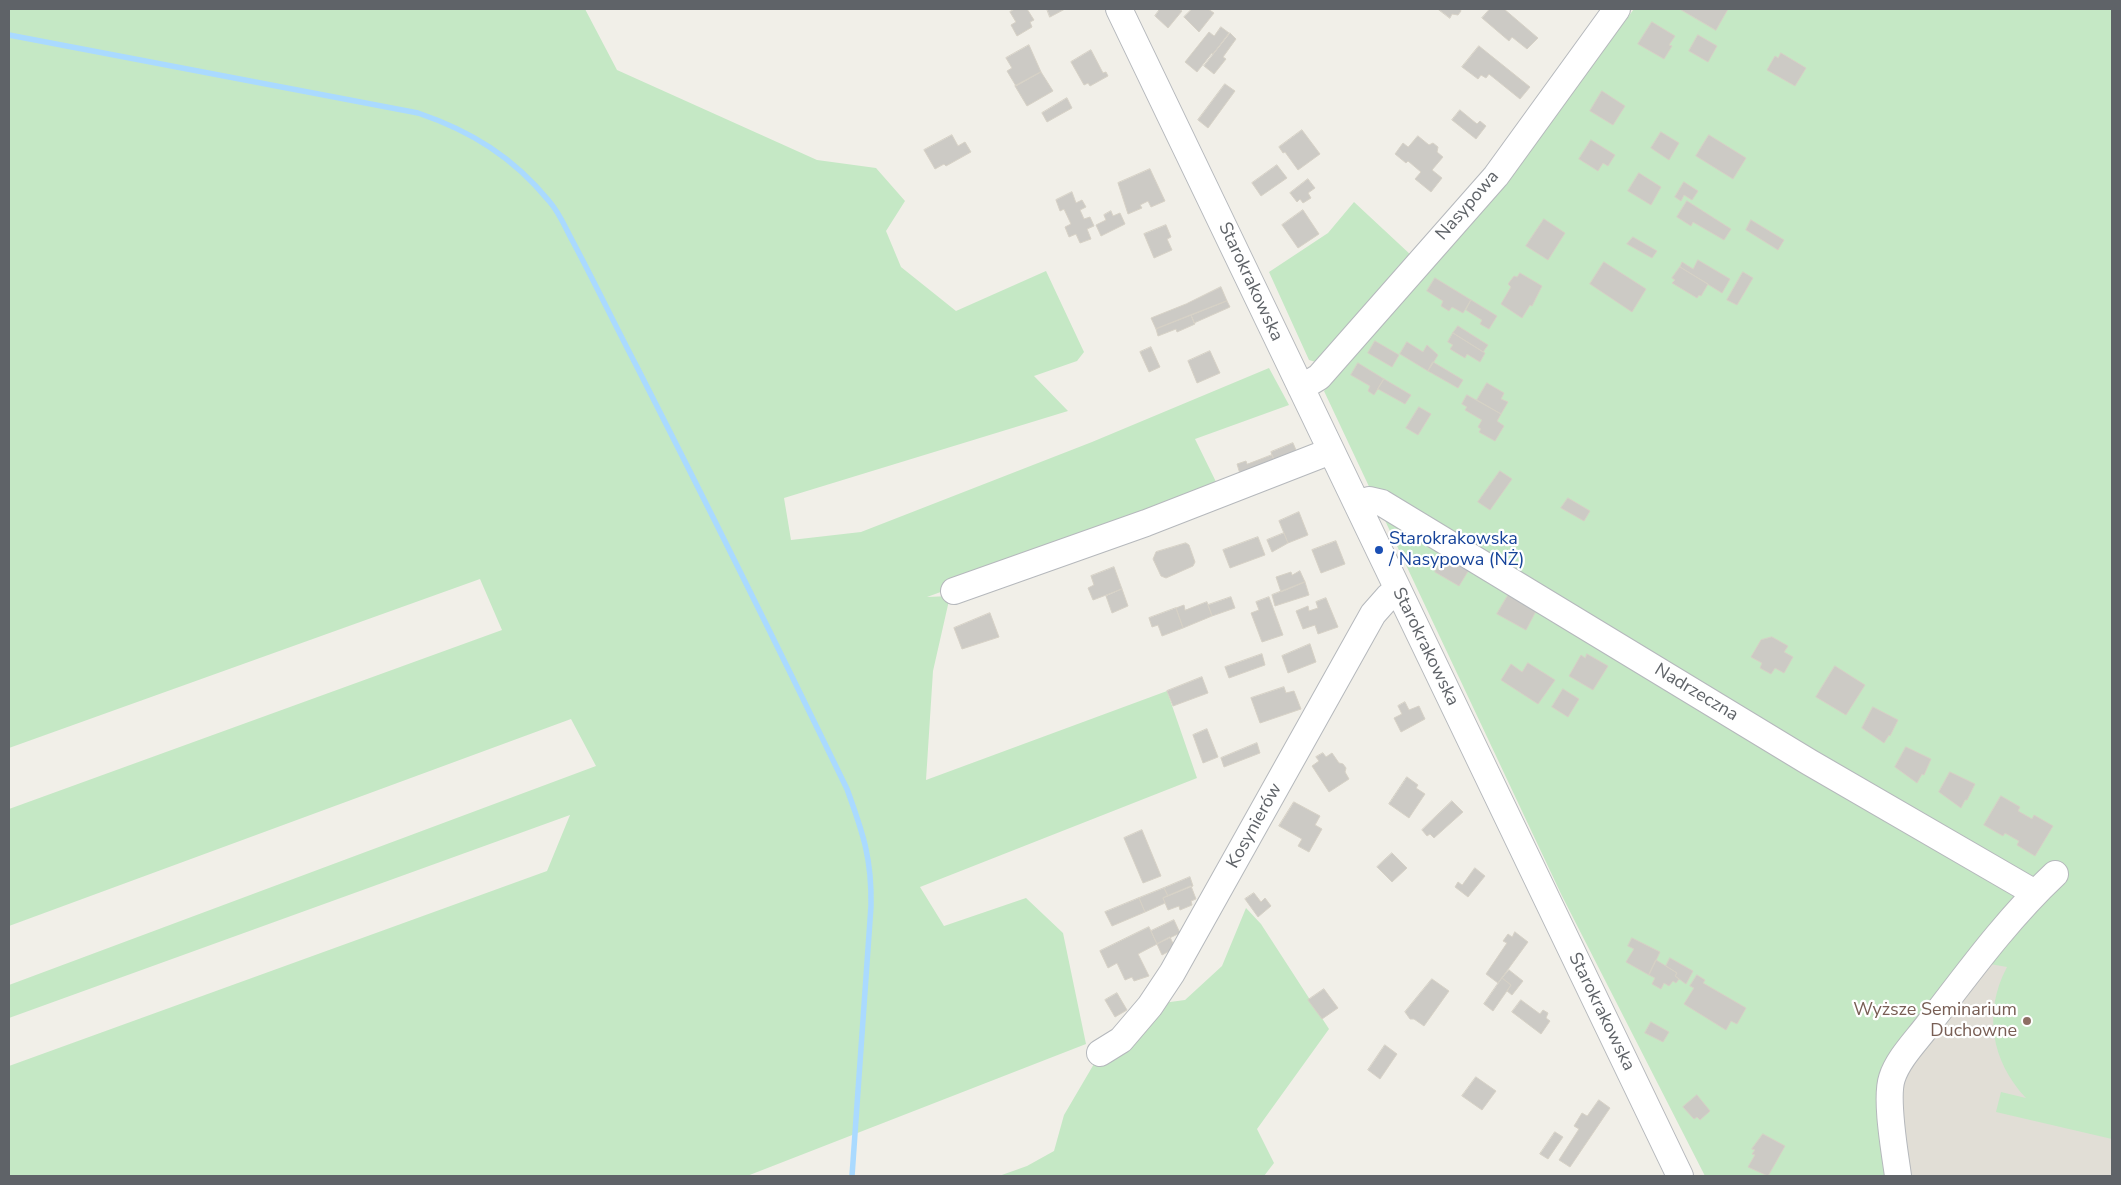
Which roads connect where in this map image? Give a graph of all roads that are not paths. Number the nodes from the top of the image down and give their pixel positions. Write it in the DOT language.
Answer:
graph roads {
  1 [pos="1119,9"];
  2 [pos="1617,9"];
  3 [pos="1301,388"];
  4 [pos="1331,451"];
  5 [pos="1357,504"];
  6 [pos="1397,589"];
  7 [pos="954,591"];
  8 [pos="2055,874"];
  9 [pos="2035,893"];
  10 [pos="1100,1053"];
  11 [pos="1680,1176"];
  12 [pos="1898,1176"];
  1 -- 3 [label="street, Starokrakowska"];
  2 -- 3 [label="street, Nasypowa"];
  3 -- 4 [label="street, Starokrakowska"];
  4 -- 5 [label="street, Starokrakowska"];
  4 -- 7 [label="street"];
  5 -- 6 [label="street, Starokrakowska"];
  5 -- 9 [label="street, Nadrzeczna"];
  6 -- 10 [label="street, Kosynierów"];
  6 -- 11 [label="street, Starokrakowska"];
  8 -- 9 [label="street"];
  9 -- 12 [label="street"];
}
